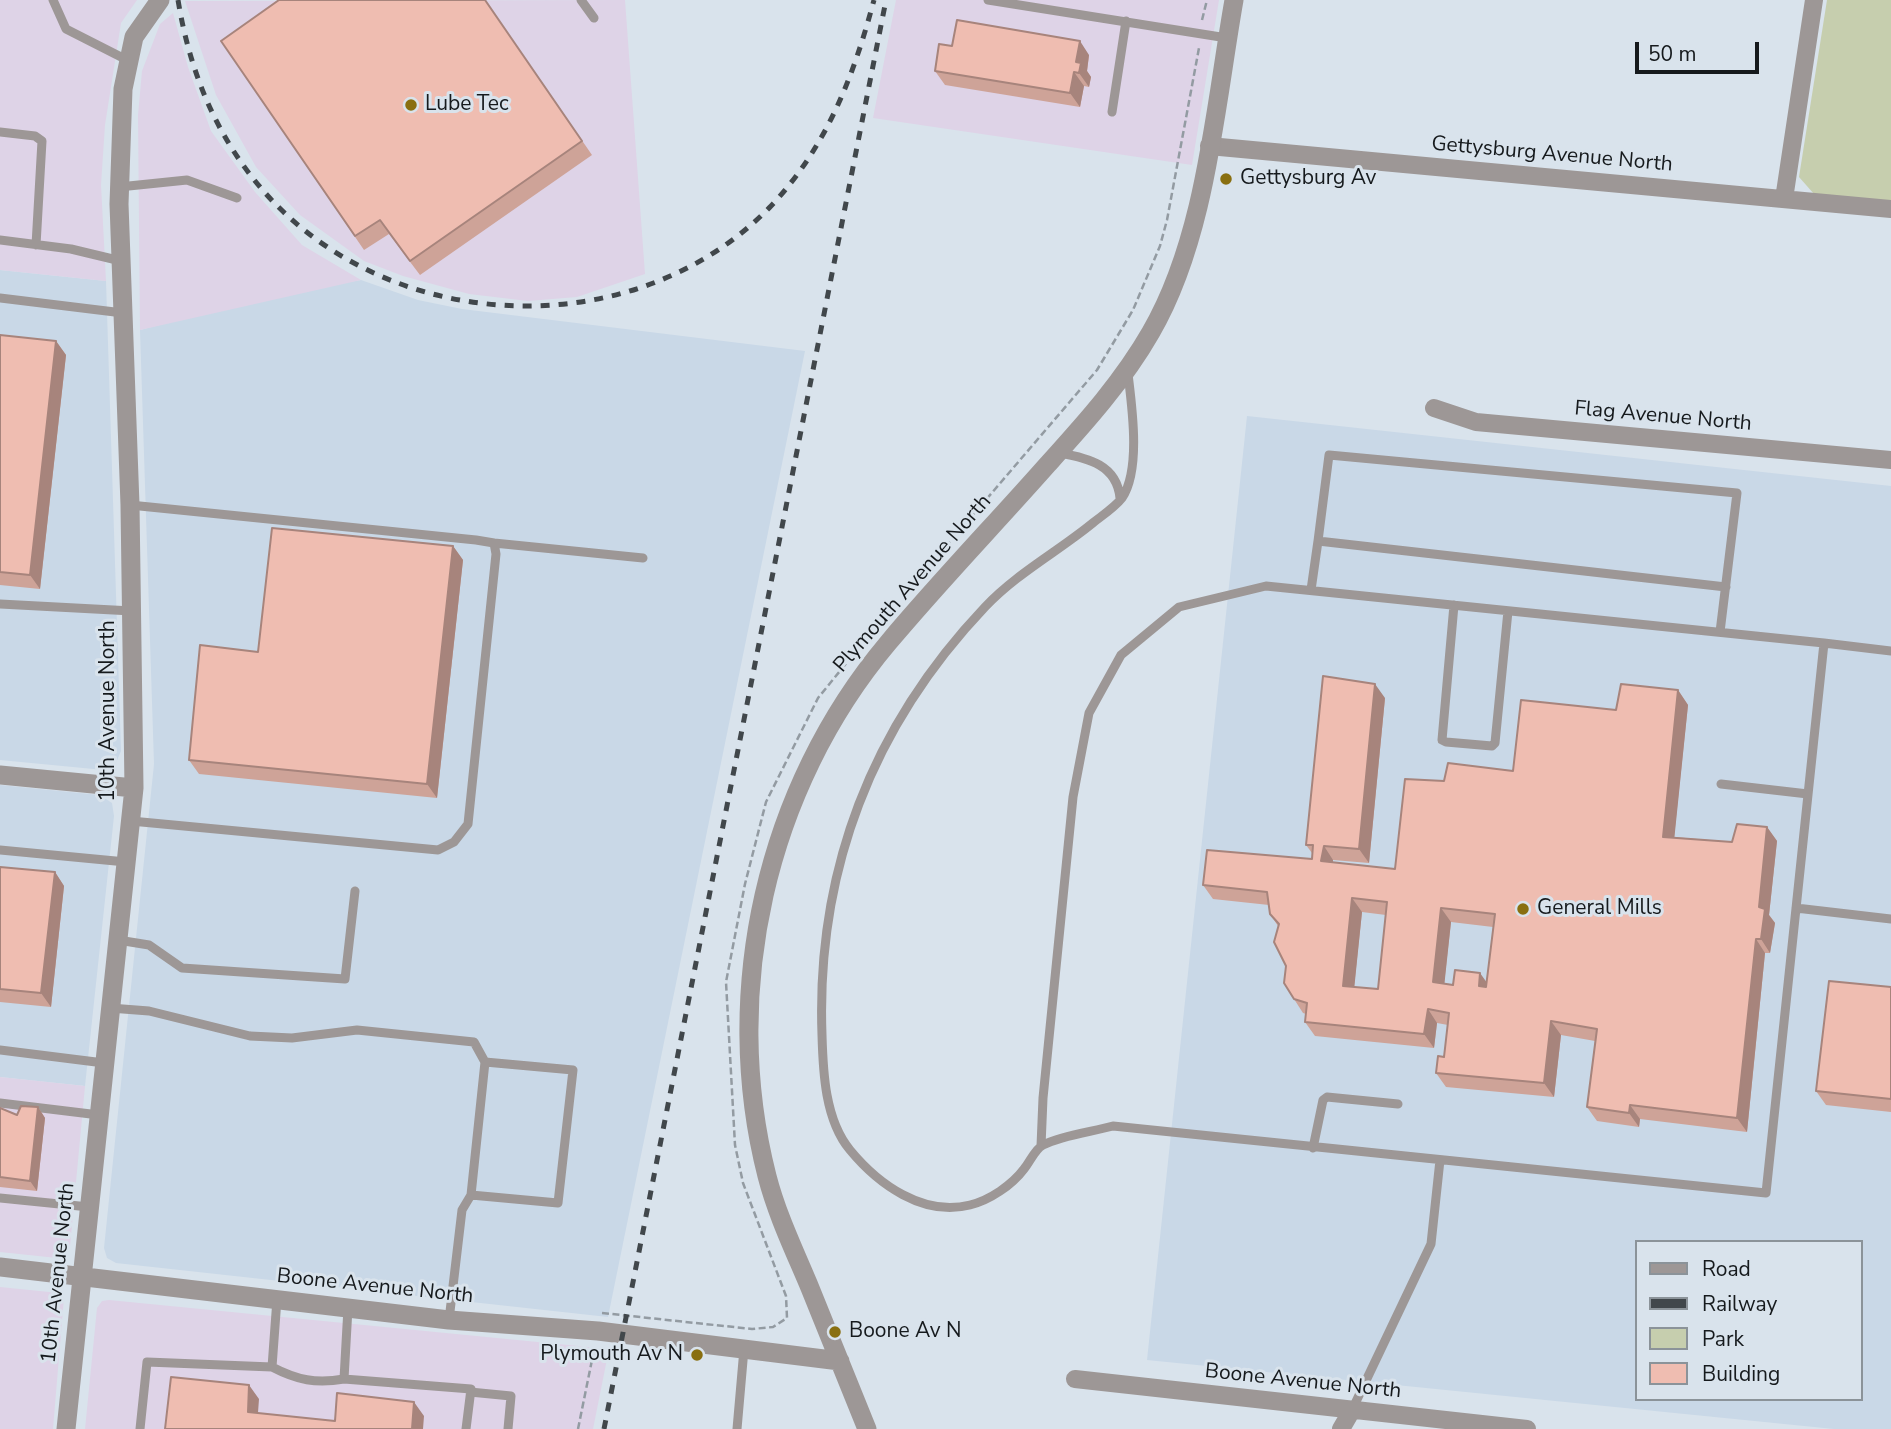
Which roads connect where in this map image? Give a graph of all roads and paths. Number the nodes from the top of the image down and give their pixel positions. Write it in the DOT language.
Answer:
graph roads {
  1 [pos="53,0"];
  2 [pos="160,0"];
  3 [pos="581,0"];
  4 [pos="988,0"];
  5 [pos="1234,0"];
  6 [pos="1814,0"];
  7 [pos="594,19"];
  8 [pos="1126,21"];
  9 [pos="1227,38"];
  10 [pos="127,60"];
  11 [pos="1112,112"];
  12 [pos="0,132"];
  13 [pos="1209,146"];
  14 [pos="119,187"];
  15 [pos="237,198"];
  16 [pos="1784,199"];
  17 [pos="1891,209"];
  18 [pos="0,240"];
  19 [pos="36,245"];
  20 [pos="121,261"];
  21 [pos="0,298"];
  22 [pos="123,313"];
  23 [pos="1127,370"];
  24 [pos="1434,408"];
  25 [pos="1058,453"];
  26 [pos="1891,460"];
  27 [pos="1120,500"];
  28 [pos="130,505"];
  29 [pos="275,519"];
  30 [pos="274,533"];
  31 [pos="1318,541"];
  32 [pos="494,543"];
  33 [pos="643,558"];
  34 [pos="1726,587"];
  35 [pos="1311,590"];
  36 [pos="0,604"];
  37 [pos="1454,605"];
  38 [pos="132,611"];
  39 [pos="1508,611"];
  40 [pos="1720,632"];
  41 [pos="1824,643"];
  42 [pos="1891,651"];
  43 [pos="0,775"];
  44 [pos="1721,784"];
  45 [pos="134,788"];
  46 [pos="1808,794"];
  47 [pos="131,821"];
  48 [pos="0,850"];
  49 [pos="126,862"];
  50 [pos="355,891"];
  51 [pos="1796,908"];
  52 [pos="1891,919"];
  53 [pos="118,940"];
  54 [pos="110,1008"];
  55 [pos="0,1050"];
  56 [pos="485,1062"];
  57 [pos="104,1063"];
  58 [pos="0,1103"];
  59 [pos="1398,1104"];
  60 [pos="99,1115"];
  61 [pos="1041,1146"];
  62 [pos="1313,1147"];
  63 [pos="1440,1160"];
  64 [pos="471,1195"];
  65 [pos="0,1198"];
  66 [pos="89,1207"];
  67 [pos="776,1266"];
  68 [pos="0,1267"];
  69 [pos="81,1278"];
  70 [pos="277,1299"];
  71 [pos="348,1306"];
  72 [pos="449,1320"];
  73 [pos="598,1331"];
  74 [pos="744,1349"];
  75 [pos="840,1361"];
  76 [pos="272,1367"];
  77 [pos="344,1379"];
  78 [pos="1075,1379"];
  79 [pos="470,1392"];
  80 [pos="1352,1410"];
  81 [pos="66,1429"];
  82 [pos="140,1429"];
  83 [pos="466,1429"];
  84 [pos="508,1429"];
  85 [pos="578,1429"];
  86 [pos="737,1429"];
  87 [pos="867,1429"];
  88 [pos="1341,1429"];
  89 [pos="1527,1429"];
  1 -- 10 [label="lane"];
  2 -- 10 [label="street, 10th Avenue North"];
  3 -- 7 [label="lane"];
  4 -- 8 [label="lane"];
  5 -- 9 [label="street, Plymouth Avenue North"];
  6 -- 16 [label="street"];
  8 -- 9 [label="lane"];
  8 -- 11 [label="lane"];
  9 -- 13 [label="street, Plymouth Avenue North"];
  10 -- 14 [label="street, 10th Avenue North"];
  12 -- 19 [label="lane"];
  13 -- 16 [label="street, Gettysburg Avenue North"];
  13 -- 23 [label="street, Plymouth Avenue North"];
  14 -- 15 [label="lane"];
  14 -- 20 [label="street, 10th Avenue North"];
  16 -- 17 [label="street, Gettysburg Avenue North"];
  18 -- 19 [label="lane"];
  19 -- 20 [label="lane"];
  20 -- 22 [label="street, 10th Avenue North"];
  21 -- 22 [label="lane"];
  22 -- 28 [label="street, 10th Avenue North"];
  23 -- 25 [label="street, Plymouth Avenue North"];
  23 -- 27 [label="lane"];
  24 -- 26 [label="street, Flag Avenue North"];
  25 -- 27 [label="lane"];
  25 -- 75 [label="street, Plymouth Avenue North"];
  27 -- 61 [label="lane"];
  28 -- 29 [label="lane"];
  28 -- 38 [label="street, 10th Avenue North"];
  29 -- 30 [label="lane"];
  29 -- 32 [label="lane"];
  31 -- 34 [label="lane"];
  31 -- 34 [label="lane"];
  31 -- 35 [label="lane"];
  32 -- 33 [label="lane"];
  32 -- 47 [label="lane"];
  34 -- 40 [label="lane"];
  35 -- 37 [label="lane"];
  35 -- 61 [label="lane"];
  36 -- 38 [label="lane"];
  37 -- 39 [label="lane"];
  37 -- 39 [label="lane"];
  38 -- 45 [label="street, 10th Avenue North"];
  39 -- 40 [label="lane"];
  40 -- 41 [label="lane"];
  41 -- 42 [label="lane"];
  41 -- 46 [label="lane"];
  43 -- 45 [label="street"];
  44 -- 46 [label="lane"];
  45 -- 47 [label="street, 10th Avenue North"];
  46 -- 51 [label="lane"];
  47 -- 49 [label="street, 10th Avenue North"];
  48 -- 49 [label="lane"];
  49 -- 53 [label="street, 10th Avenue North"];
  50 -- 53 [label="lane"];
  51 -- 52 [label="lane"];
  51 -- 63 [label="lane"];
  53 -- 54 [label="street, 10th Avenue North"];
  54 -- 56 [label="lane"];
  54 -- 57 [label="street, 10th Avenue North"];
  55 -- 57 [label="lane"];
  56 -- 64 [label="lane"];
  56 -- 64 [label="lane"];
  57 -- 60 [label="street, 10th Avenue North"];
  58 -- 60 [label="lane"];
  59 -- 62 [label="lane"];
  60 -- 66 [label="street, 10th Avenue North"];
  61 -- 62 [label="lane"];
  62 -- 63 [label="lane"];
  63 -- 80 [label="lane"];
  64 -- 72 [label="lane"];
  65 -- 66 [label="lane"];
  66 -- 69 [label="street, 10th Avenue North"];
  67 -- 73 [label="path"];
  68 -- 69 [label="street, Boone Avenue North"];
  69 -- 70 [label="street, Boone Avenue North"];
  69 -- 81 [label="street, 10th Avenue North"];
  70 -- 71 [label="street, Boone Avenue North"];
  70 -- 76 [label="lane"];
  71 -- 72 [label="street, Boone Avenue North"];
  71 -- 77 [label="lane"];
  72 -- 73 [label="street, Boone Avenue North"];
  73 -- 74 [label="street, Boone Avenue North"];
  73 -- 85 [label="path"];
  74 -- 75 [label="street, Boone Avenue North"];
  74 -- 86 [label="lane"];
  75 -- 87 [label="street, Plymouth Avenue North"];
  76 -- 77 [label="lane"];
  76 -- 82 [label="lane"];
  77 -- 79 [label="lane"];
  78 -- 80 [label="street, Boone Avenue North"];
  79 -- 83 [label="lane"];
  79 -- 84 [label="lane"];
  80 -- 88 [label="street"];
  80 -- 89 [label="street, Boone Avenue North"];
}
